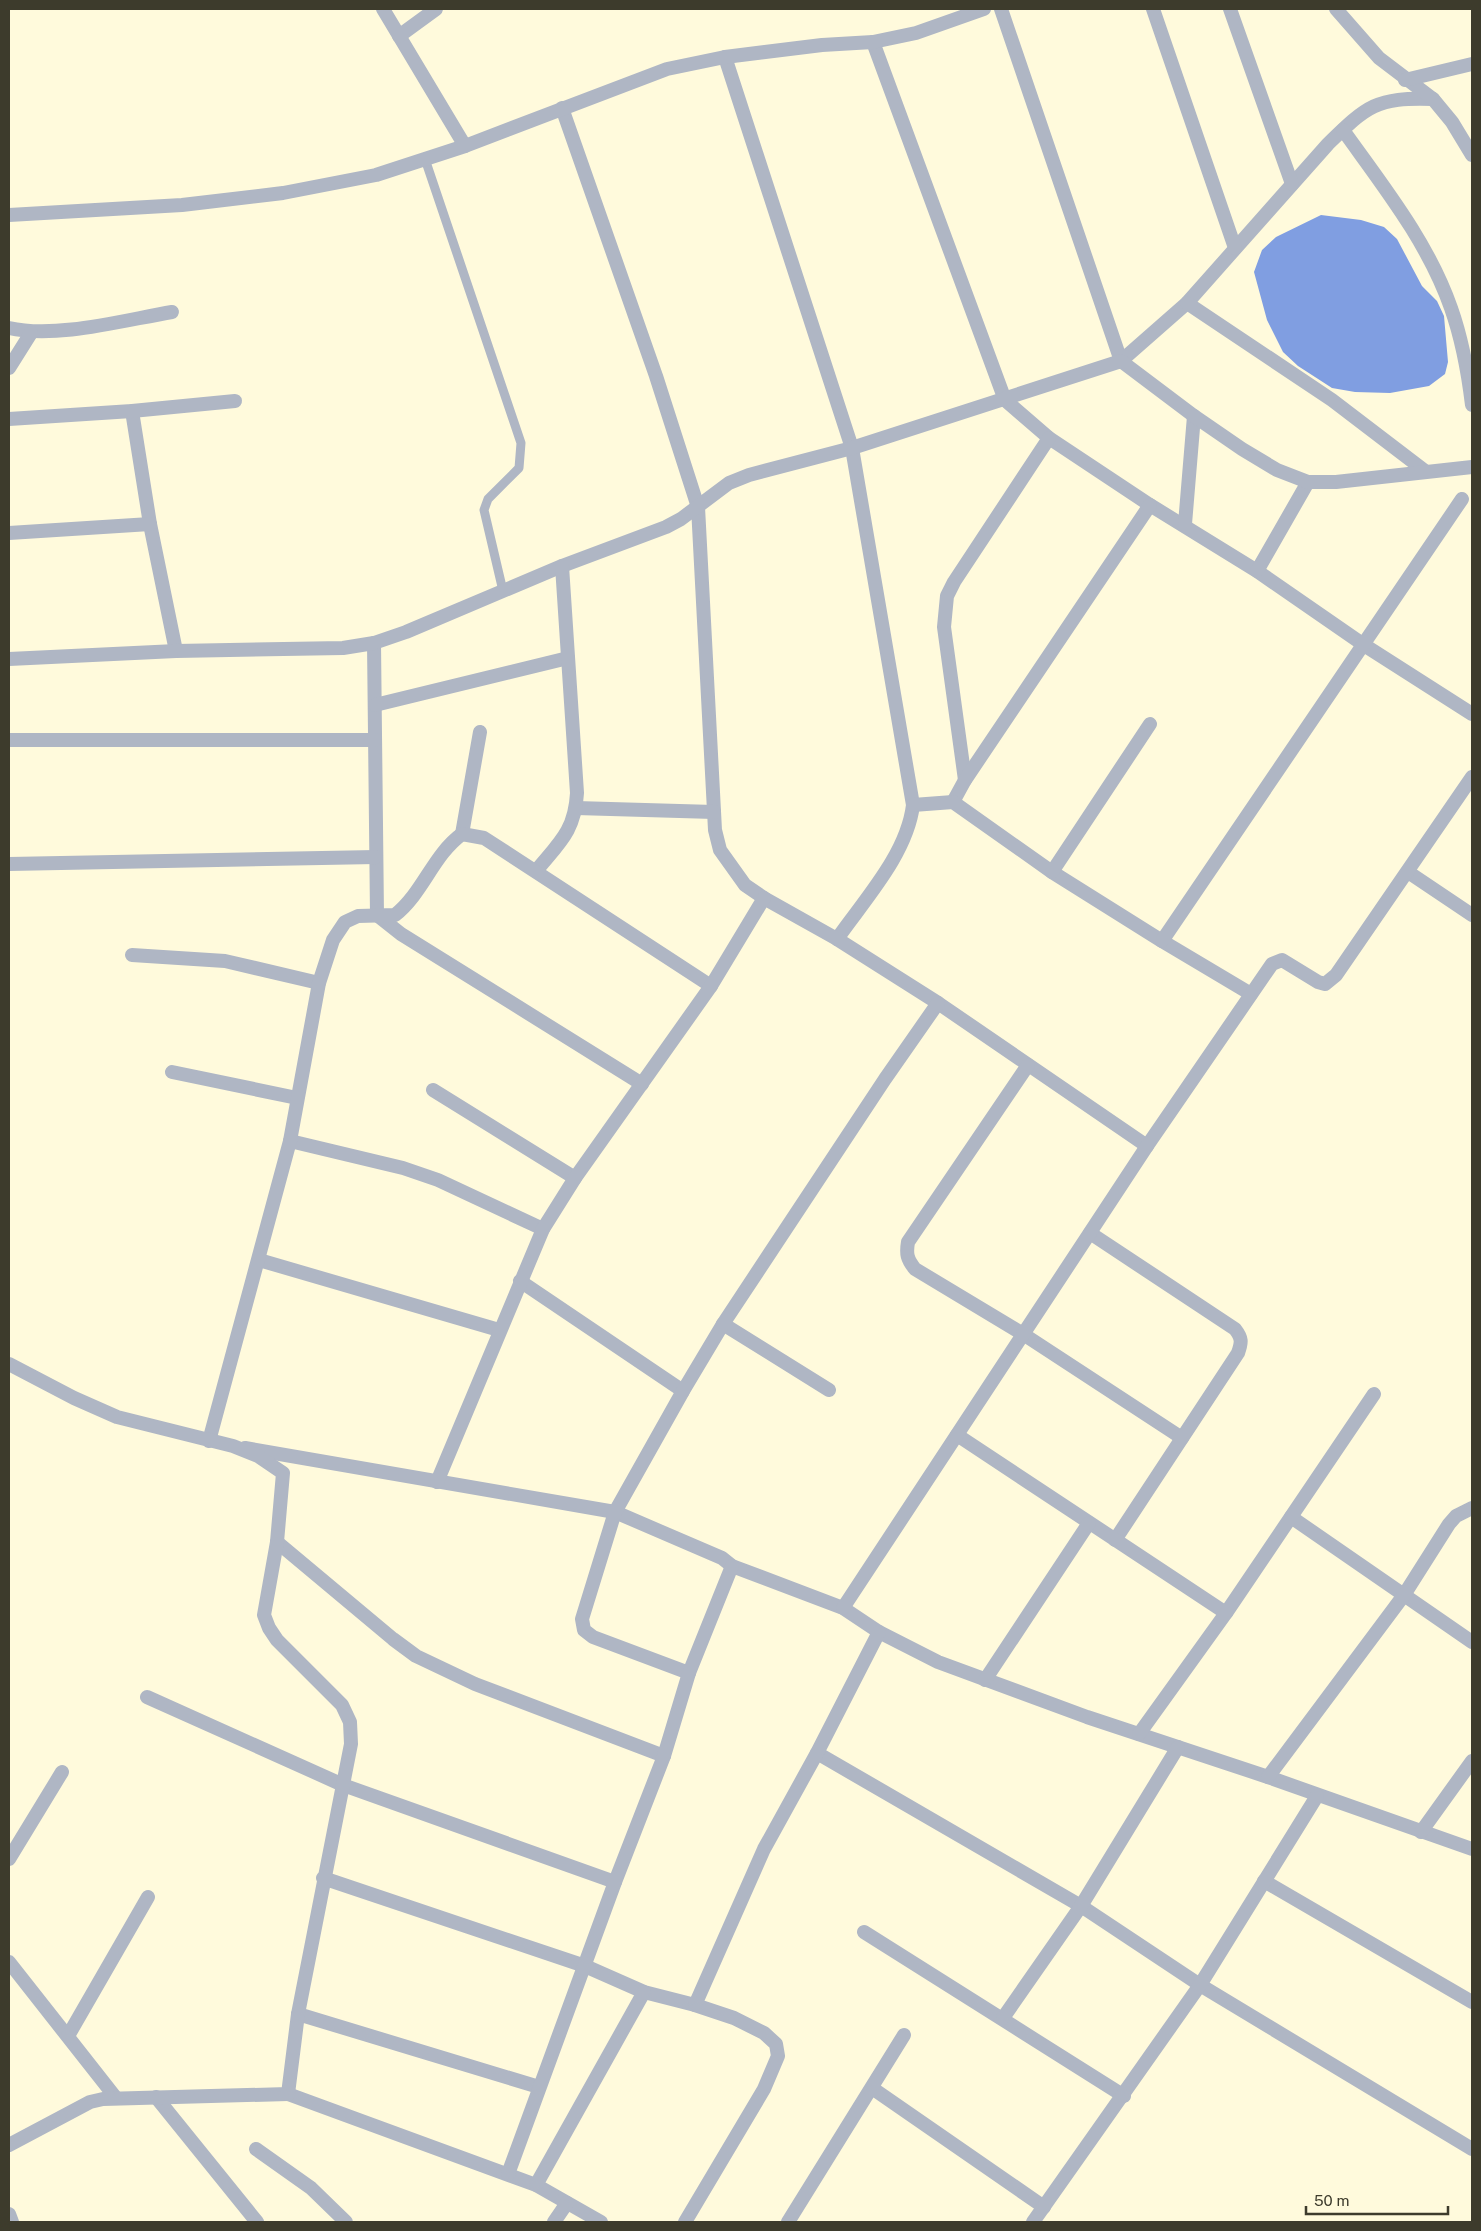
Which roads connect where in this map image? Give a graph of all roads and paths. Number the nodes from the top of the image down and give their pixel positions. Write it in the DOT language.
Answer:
graph roads {
  1 [pos="383,9"];
  2 [pos="436,9"];
  3 [pos="984,9"];
  4 [pos="1001,9"];
  5 [pos="1153,9"];
  6 [pos="1230,9"];
  7 [pos="1336,9"];
  8 [pos="400,36"];
  9 [pos="873,42"];
  10 [pos="725,57"];
  11 [pos="1472,64"];
  12 [pos="1405,80"];
  13 [pos="1433,99"];
  14 [pos="562,108"];
  15 [pos="1343,130"];
  16 [pos="465,146"];
  17 [pos="1472,155"];
  18 [pos="425,159"];
  19 [pos="1292,184"];
  20 [pos="9,215"];
  21 [pos="1236,248"];
  22 [pos="1187,304"];
  23 [pos="172,312"];
  24 [pos="9,328"];
  25 [pos="31,332"];
  26 [pos="1121,361"];
  27 [pos="9,368"];
  28 [pos="1472,396"];
  29 [pos="1005,400"];
  30 [pos="235,401"];
  31 [pos="132,411"];
  32 [pos="1194,416"];
  33 [pos="9,419"];
  34 [pos="1049,438"];
  35 [pos="852,448"];
  36 [pos="1472,467"];
  37 [pos="1425,472"];
  38 [pos="1308,482"];
  39 [pos="1462,499"];
  40 [pos="1150,504"];
  41 [pos="698,507"];
  42 [pos="150,524"];
  43 [pos="1185,524"];
  44 [pos="9,532"];
  45 [pos="562,566"];
  46 [pos="1257,571"];
  47 [pos="503,591"];
  48 [pos="374,643"];
  49 [pos="1364,645"];
  50 [pos="176,651"];
  51 [pos="568,658"];
  52 [pos="9,659"];
  53 [pos="375,705"];
  54 [pos="1472,714"];
  55 [pos="1150,724"];
  56 [pos="480,732"];
  57 [pos="9,740"];
  58 [pos="375,740"];
  59 [pos="1472,777"];
  60 [pos="965,780"];
  61 [pos="953,802"];
  62 [pos="913,805"];
  63 [pos="576,808"];
  64 [pos="714,812"];
  65 [pos="462,834"];
  66 [pos="376,857"];
  67 [pos="9,864"];
  68 [pos="536,871"];
  69 [pos="1052,872"];
  70 [pos="1408,872"];
  71 [pos="764,898"];
  72 [pos="377,915"];
  73 [pos="1472,915"];
  74 [pos="837,939"];
  75 [pos="1162,941"];
  76 [pos="132,955"];
  77 [pos="319,982"];
  78 [pos="711,986"];
  79 [pos="1252,994"];
  80 [pos="938,1003"];
  81 [pos="1028,1065"];
  82 [pos="172,1072"];
  83 [pos="642,1084"];
  84 [pos="433,1090"];
  85 [pos="296,1098"];
  86 [pos="290,1141"];
  87 [pos="1147,1146"];
  88 [pos="575,1178"];
  89 [pos="543,1229"];
  90 [pos="1090,1233"];
  91 [pos="258,1260"];
  92 [pos="520,1281"];
  93 [pos="723,1324"];
  94 [pos="499,1330"];
  95 [pos="1023,1334"];
  96 [pos="9,1364"];
  97 [pos="828,1390"];
  98 [pos="684,1391"];
  99 [pos="1374,1394"];
  100 [pos="957,1435"];
  101 [pos="1182,1438"];
  102 [pos="209,1441"];
  103 [pos="233,1446"];
  104 [pos="437,1482"];
  105 [pos="1472,1508"];
  106 [pos="615,1512"];
  107 [pos="1291,1517"];
  108 [pos="1089,1523"];
  109 [pos="1115,1540"];
  110 [pos="277,1542"];
  111 [pos="732,1566"];
  112 [pos="1404,1595"];
  113 [pos="843,1608"];
  114 [pos="1226,1613"];
  115 [pos="879,1632"];
  116 [pos="1472,1642"];
  117 [pos="689,1673"];
  118 [pos="985,1680"];
  119 [pos="147,1697"];
  120 [pos="1139,1734"];
  121 [pos="1178,1747"];
  122 [pos="817,1753"];
  123 [pos="664,1756"];
  124 [pos="1472,1761"];
  125 [pos="62,1772"];
  126 [pos="1268,1777"];
  127 [pos="343,1785"];
  128 [pos="1317,1796"];
  129 [pos="1421,1832"];
  130 [pos="1472,1849"];
  131 [pos="9,1859"];
  132 [pos="323,1878"];
  133 [pos="1264,1881"];
  134 [pos="615,1882"];
  135 [pos="148,1897"];
  136 [pos="1081,1906"];
  137 [pos="864,1932"];
  138 [pos="9,1962"];
  139 [pos="585,1966"];
  140 [pos="1200,1985"];
  141 [pos="644,1992"];
  142 [pos="1472,2002"];
  143 [pos="695,2005"];
  144 [pos="298,2014"];
  145 [pos="1003,2018"];
  146 [pos="904,2034"];
  147 [pos="68,2036"];
  148 [pos="539,2087"];
  149 [pos="872,2088"];
  150 [pos="288,2094"];
  151 [pos="1124,2096"];
  152 [pos="156,2097"];
  153 [pos="116,2098"];
  154 [pos="9,2145"];
  155 [pos="256,2149"];
  156 [pos="1472,2149"];
  157 [pos="508,2174"];
  158 [pos="536,2185"];
  159 [pos="567,2203"];
  160 [pos="1044,2207"];
  161 [pos="9,2214"];
  162 [pos="12,2222"];
  163 [pos="257,2222"];
  164 [pos="346,2222"];
  165 [pos="554,2222"];
  166 [pos="600,2222"];
  167 [pos="685,2222"];
  168 [pos="788,2222"];
  169 [pos="1033,2222"];
  1 -- 8 [label="street"];
  2 -- 8 [label="street"];
  3 -- 9 [label="street"];
  4 -- 26 [label="street"];
  5 -- 21 [label="street"];
  6 -- 19 [label="street"];
  7 -- 12 [label="street"];
  8 -- 16 [label="street"];
  9 -- 10 [label="street"];
  9 -- 29 [label="street"];
  10 -- 14 [label="street"];
  10 -- 35 [label="street"];
  11 -- 12 [label="street"];
  12 -- 13 [label="street"];
  13 -- 15 [label="street"];
  13 -- 17 [label="street"];
  14 -- 16 [label="street"];
  14 -- 41 [label="street"];
  15 -- 19 [label="street"];
  15 -- 28 [label="street"];
  16 -- 18 [label="street"];
  18 -- 20 [label="street"];
  18 -- 47 [label="lane"];
  19 -- 21 [label="street"];
  21 -- 22 [label="street"];
  22 -- 26 [label="street"];
  22 -- 37 [label="street"];
  23 -- 25 [label="street"];
  24 -- 25 [label="street"];
  25 -- 27 [label="street"];
  26 -- 29 [label="street"];
  26 -- 32 [label="street"];
  29 -- 34 [label="street"];
  29 -- 35 [label="street"];
  30 -- 31 [label="street"];
  31 -- 33 [label="street"];
  31 -- 42 [label="street"];
  32 -- 38 [label="street"];
  32 -- 43 [label="street"];
  34 -- 40 [label="street"];
  34 -- 60 [label="street"];
  35 -- 41 [label="street"];
  35 -- 62 [label="street"];
  36 -- 37 [label="street"];
  37 -- 38 [label="street"];
  38 -- 46 [label="street"];
  39 -- 49 [label="street"];
  40 -- 43 [label="street"];
  40 -- 60 [label="street"];
  41 -- 45 [label="street"];
  41 -- 64 [label="street"];
  42 -- 44 [label="street"];
  42 -- 50 [label="street"];
  43 -- 46 [label="street"];
  45 -- 47 [label="street"];
  45 -- 51 [label="street"];
  46 -- 49 [label="street"];
  47 -- 48 [label="street"];
  48 -- 50 [label="street"];
  48 -- 53 [label="street"];
  49 -- 54 [label="street"];
  49 -- 75 [label="street"];
  50 -- 52 [label="street"];
  51 -- 53 [label="street"];
  51 -- 63 [label="street"];
  53 -- 58 [label="street"];
  55 -- 69 [label="street"];
  56 -- 65 [label="street"];
  57 -- 58 [label="street"];
  58 -- 66 [label="street"];
  59 -- 70 [label="street"];
  60 -- 61 [label="street"];
  61 -- 62 [label="street"];
  61 -- 69 [label="street"];
  62 -- 74 [label="street"];
  63 -- 64 [label="street"];
  63 -- 68 [label="street"];
  64 -- 71 [label="street"];
  65 -- 68 [label="street"];
  65 -- 72 [label="street"];
  66 -- 67 [label="street"];
  66 -- 72 [label="street"];
  68 -- 78 [label="street"];
  69 -- 75 [label="street"];
  70 -- 73 [label="street"];
  70 -- 79 [label="street"];
  71 -- 74 [label="street"];
  71 -- 78 [label="street"];
  72 -- 77 [label="street"];
  72 -- 83 [label="street"];
  74 -- 80 [label="street"];
  75 -- 79 [label="street"];
  76 -- 77 [label="street"];
  77 -- 85 [label="street"];
  78 -- 83 [label="street"];
  79 -- 87 [label="street"];
  80 -- 81 [label="street"];
  80 -- 93 [label="street"];
  81 -- 87 [label="street"];
  81 -- 95 [label="street"];
  82 -- 85 [label="street"];
  83 -- 88 [label="street"];
  84 -- 88 [label="street"];
  85 -- 86 [label="street"];
  86 -- 89 [label="street"];
  86 -- 91 [label="street"];
  87 -- 90 [label="street"];
  88 -- 89 [label="street"];
  89 -- 92 [label="street"];
  90 -- 95 [label="street"];
  90 -- 101 [label="street"];
  91 -- 94 [label="street"];
  91 -- 102 [label="street"];
  92 -- 94 [label="street"];
  92 -- 98 [label="street"];
  93 -- 97 [label="street"];
  93 -- 98 [label="street"];
  94 -- 104 [label="street"];
  95 -- 100 [label="street"];
  95 -- 101 [label="street"];
  96 -- 102 [label="street"];
  98 -- 106 [label="street"];
  99 -- 107 [label="street"];
  100 -- 108 [label="street"];
  100 -- 113 [label="street"];
  101 -- 109 [label="street"];
  102 -- 103 [label="street"];
  103 -- 104 [label="street"];
  103 -- 110 [label="street"];
  104 -- 106 [label="street"];
  105 -- 112 [label="street"];
  106 -- 111 [label="street"];
  106 -- 117 [label="street"];
  107 -- 112 [label="street"];
  107 -- 114 [label="street"];
  108 -- 109 [label="street"];
  108 -- 118 [label="street"];
  109 -- 114 [label="street"];
  110 -- 123 [label="street"];
  110 -- 127 [label="street"];
  111 -- 113 [label="street"];
  111 -- 117 [label="street"];
  112 -- 116 [label="street"];
  112 -- 126 [label="street"];
  113 -- 115 [label="street"];
  114 -- 120 [label="street"];
  115 -- 118 [label="street"];
  115 -- 122 [label="street"];
  117 -- 123 [label="street"];
  118 -- 120 [label="street"];
  119 -- 127 [label="street"];
  120 -- 121 [label="street"];
  121 -- 126 [label="street"];
  121 -- 136 [label="street"];
  122 -- 136 [label="street"];
  122 -- 143 [label="street"];
  123 -- 134 [label="street"];
  124 -- 129 [label="street"];
  125 -- 131 [label="street"];
  126 -- 128 [label="street"];
  127 -- 132 [label="street"];
  127 -- 134 [label="street"];
  128 -- 129 [label="street"];
  128 -- 133 [label="street"];
  129 -- 130 [label="street"];
  132 -- 139 [label="street"];
  132 -- 144 [label="street"];
  133 -- 140 [label="street"];
  133 -- 142 [label="street"];
  134 -- 139 [label="street"];
  135 -- 147 [label="street"];
  136 -- 140 [label="street"];
  136 -- 145 [label="street"];
  137 -- 145 [label="street"];
  138 -- 147 [label="street"];
  139 -- 141 [label="street"];
  139 -- 148 [label="street"];
  140 -- 151 [label="street"];
  140 -- 156 [label="street"];
  141 -- 143 [label="street"];
  141 -- 158 [label="street"];
  143 -- 167 [label="street"];
  144 -- 148 [label="street"];
  144 -- 150 [label="street"];
  145 -- 151 [label="street"];
  146 -- 149 [label="street"];
  147 -- 153 [label="street"];
  148 -- 157 [label="street"];
  149 -- 160 [label="street"];
  149 -- 168 [label="street"];
  150 -- 152 [label="street"];
  150 -- 157 [label="street"];
  151 -- 160 [label="street"];
  152 -- 153 [label="street"];
  152 -- 163 [label="street"];
  153 -- 154 [label="street"];
  155 -- 164 [label="street"];
  157 -- 158 [label="street"];
  158 -- 159 [label="street"];
  159 -- 165 [label="street"];
  159 -- 166 [label="street"];
  160 -- 169 [label="street"];
  161 -- 162 [label="street"];
}
